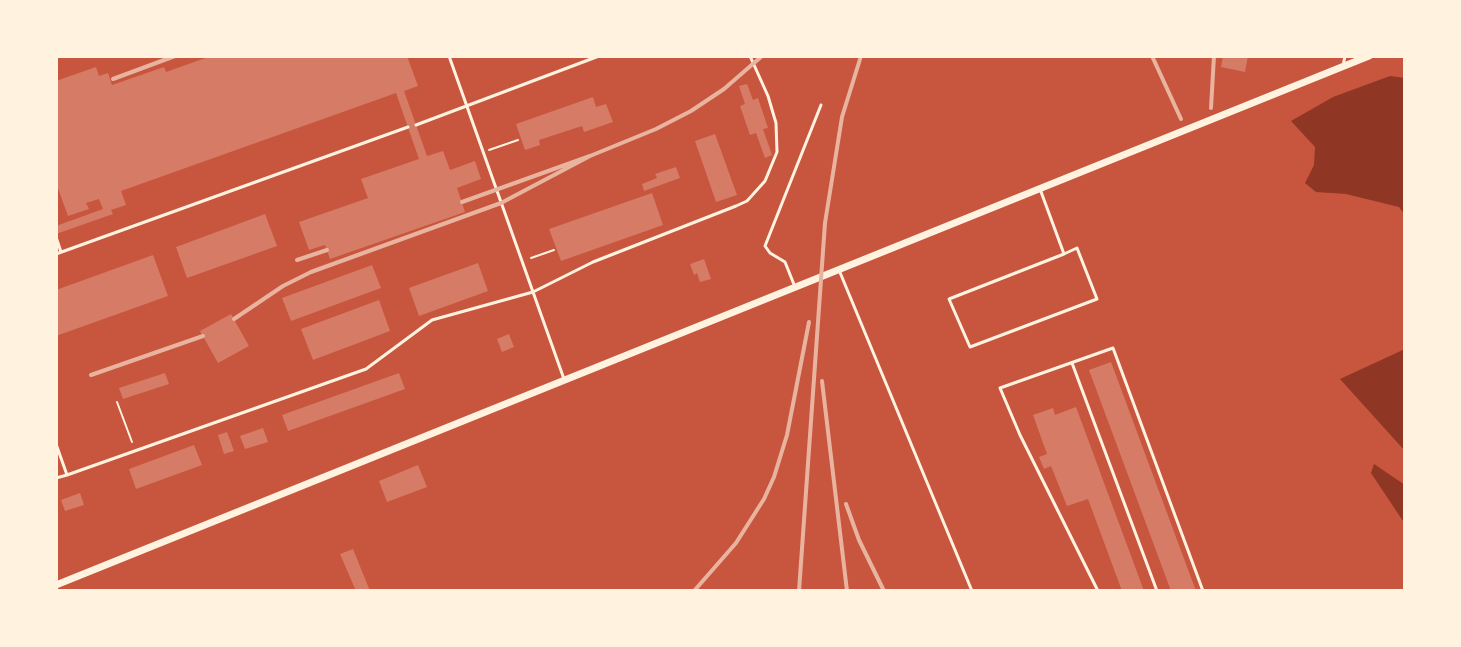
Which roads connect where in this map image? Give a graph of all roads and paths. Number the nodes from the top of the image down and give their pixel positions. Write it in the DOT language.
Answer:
graph roads {
  1 [pos="449,56"];
  2 [pos="599,56"];
  3 [pos="750,56"];
  4 [pos="1345,56"];
  5 [pos="1369,56"];
  6 [pos="1343,66"];
  7 [pos="821,105"];
  8 [pos="467,107"];
  9 [pos="416,125"];
  10 [pos="408,127"];
  11 [pos="518,140"];
  12 [pos="483,152"];
  13 [pos="1040,189"];
  14 [pos="56,237"];
  15 [pos="554,250"];
  16 [pos="61,252"];
  17 [pos="56,254"];
  18 [pos="1064,254"];
  19 [pos="522,261"];
  20 [pos="839,270"];
  21 [pos="795,287"];
  22 [pos="533,292"];
  23 [pos="1072,363"];
  24 [pos="564,380"];
  25 [pos="117,402"];
  26 [pos="56,444"];
  27 [pos="135,451"];
  28 [pos="67,475"];
  29 [pos="56,478"];
  30 [pos="56,585"];
  31 [pos="972,591"];
  32 [pos="1098,591"];
  33 [pos="1157,591"];
  34 [pos="1203,591"];
  1 -- 8 [label="lane"];
  2 -- 8 [label="lane"];
  3 -- 22 [label="lane"];
  4 -- 6 [label="lane"];
  5 -- 6 [label="street"];
  6 -- 13 [label="street"];
  7 -- 21 [label="lane"];
  8 -- 9 [label="lane"];
  8 -- 12 [label="lane"];
  10 -- 16 [label="lane"];
  11 -- 12 [label="path"];
  12 -- 19 [label="lane"];
  13 -- 18 [label="lane"];
  13 -- 20 [label="street"];
  14 -- 16 [label="lane"];
  15 -- 19 [label="path"];
  16 -- 17 [label="lane"];
  18 -- 18 [label="lane"];
  19 -- 22 [label="lane"];
  20 -- 21 [label="street"];
  20 -- 31 [label="lane"];
  21 -- 24 [label="street"];
  22 -- 24 [label="lane"];
  22 -- 27 [label="lane"];
  23 -- 32 [label="lane"];
  23 -- 33 [label="lane"];
  23 -- 34 [label="lane"];
  24 -- 30 [label="street"];
  25 -- 27 [label="path"];
  26 -- 28 [label="lane"];
  27 -- 28 [label="lane"];
  28 -- 29 [label="lane"];
}
